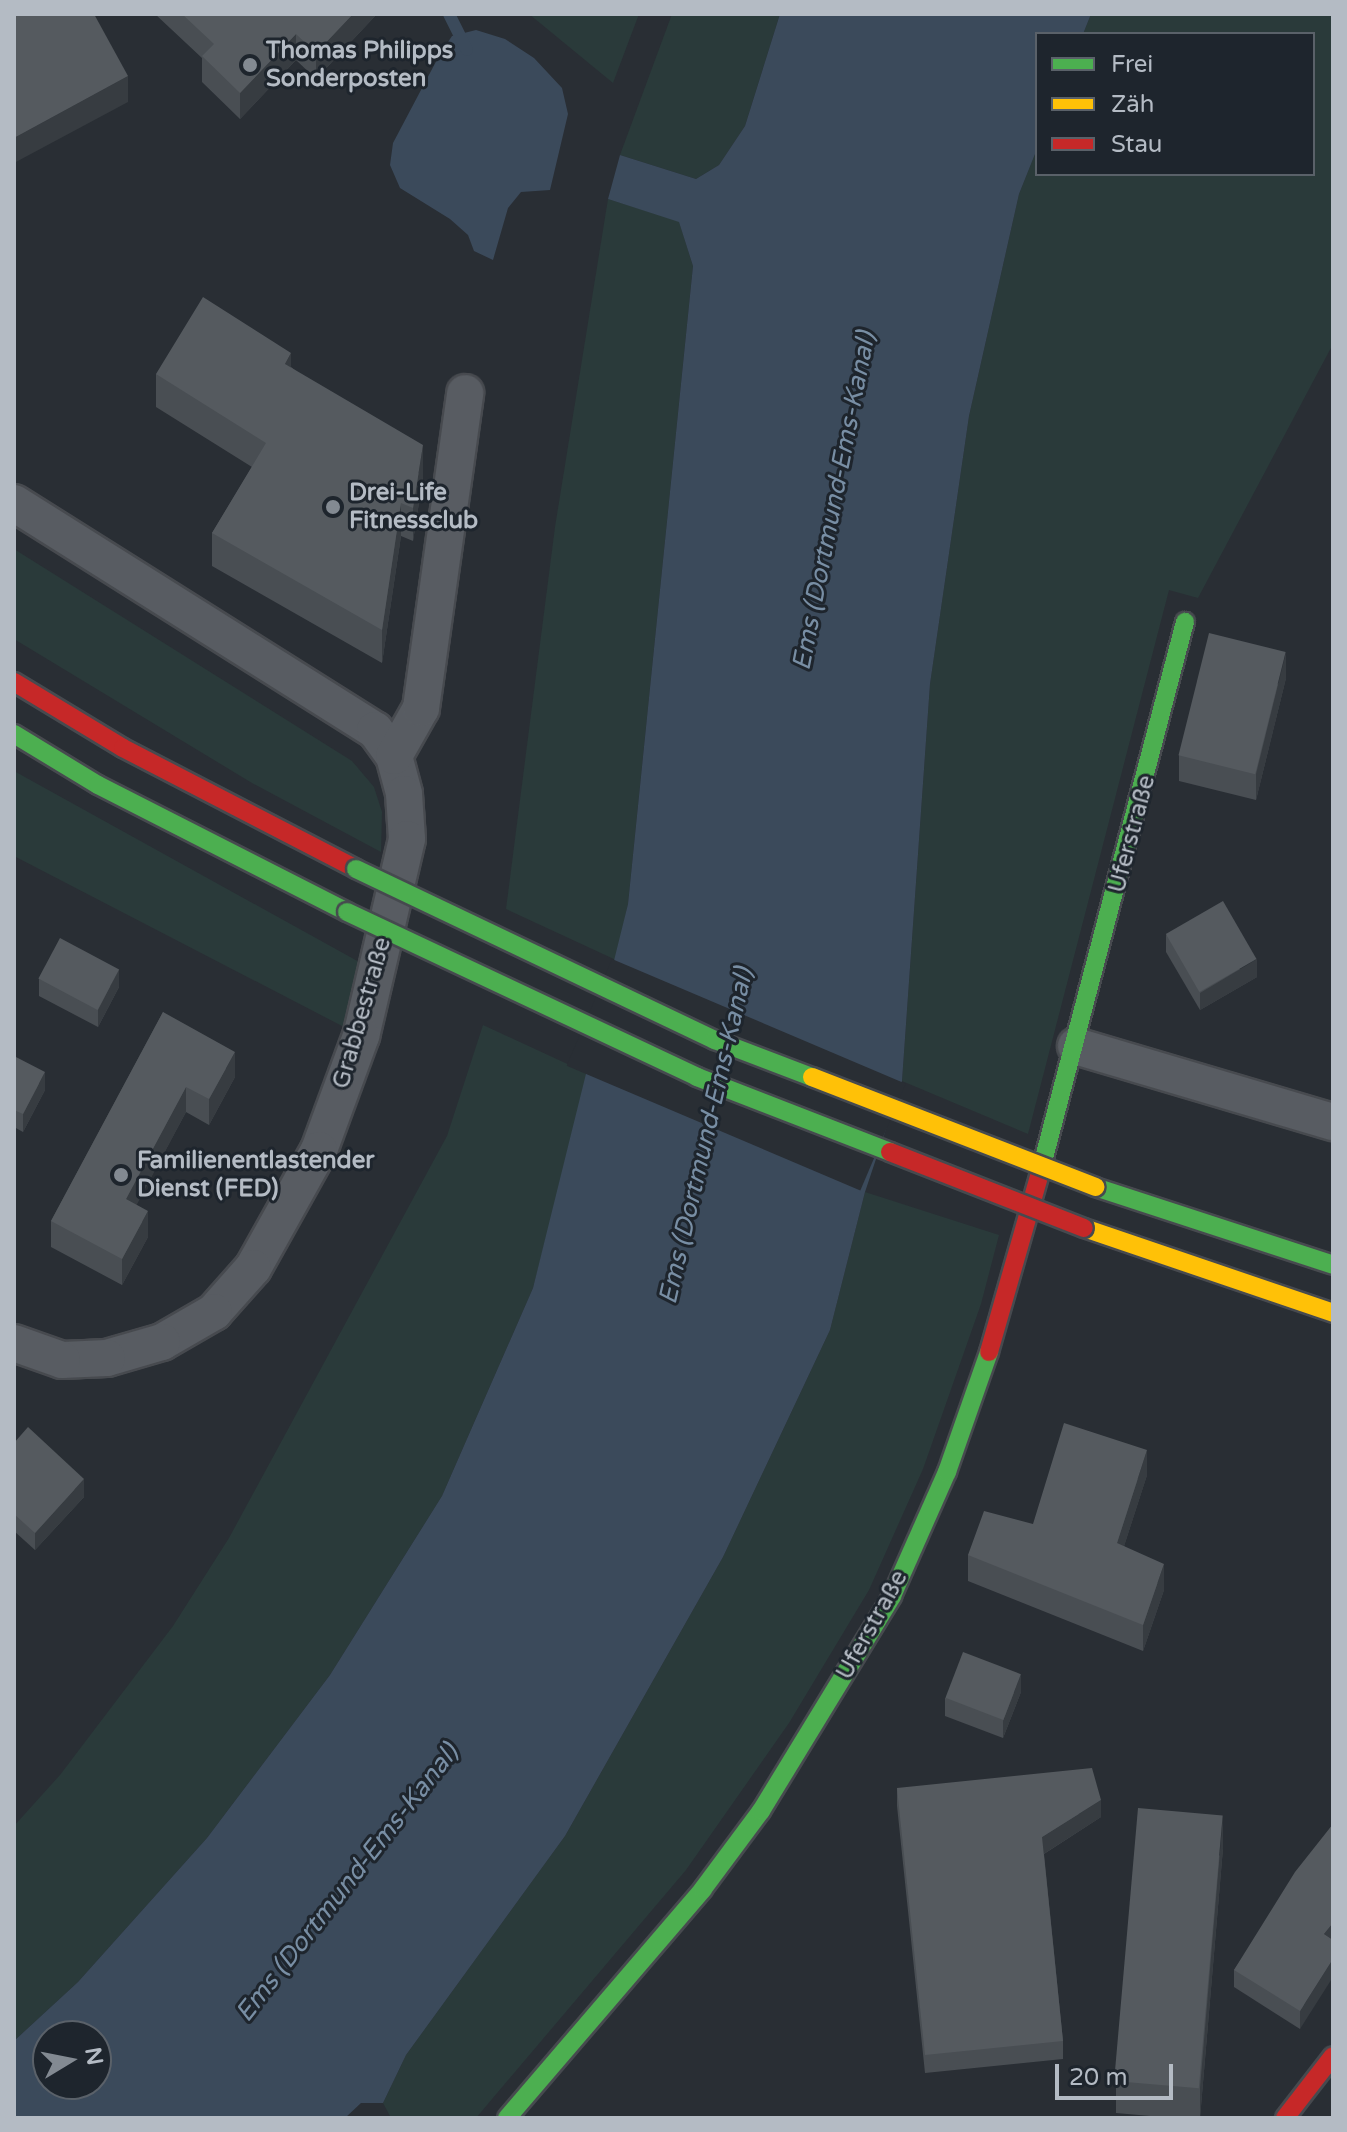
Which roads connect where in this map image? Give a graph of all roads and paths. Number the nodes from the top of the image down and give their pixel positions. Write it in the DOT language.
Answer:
graph roads {
  1 [pos="465,393"];
  2 [pos="14,503"];
  3 [pos="1185,622"];
  4 [pos="14,682"];
  5 [pos="14,734"];
  6 [pos="394,756"];
  7 [pos="1076,1046"];
  8 [pos="1333,1122"];
  9 [pos="1333,1265"];
  10 [pos="1333,1313"];
  11 [pos="14,1343"];
  12 [pos="1333,2056"];
  13 [pos="507,2118"];
  14 [pos="1285,2118"];
  1 -- 6 [label="street"];
  2 -- 6 [label="street, Grabbestraße"];
  3 -- 7 [label="main road, Uferstraße"];
  4 -- 9 [label="main road, bridge"];
  5 -- 10 [label="main road, bridge"];
  6 -- 11 [label="street, Grabbestraße"];
  7 -- 8 [label="street"];
  7 -- 13 [label="main road, Uferstraße"];
  12 -- 14 [label="main road"];
}
